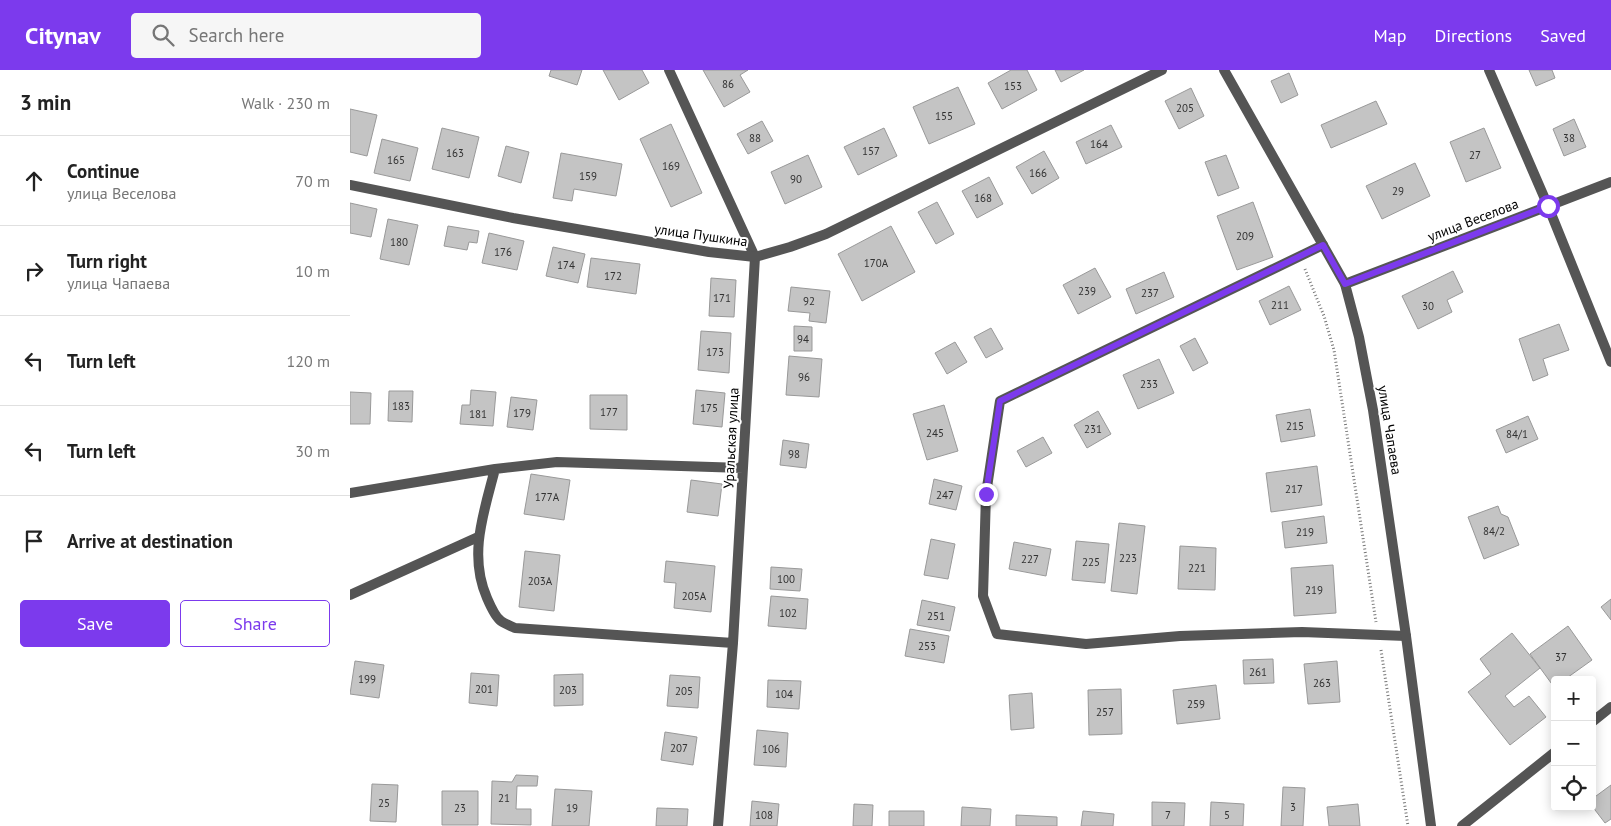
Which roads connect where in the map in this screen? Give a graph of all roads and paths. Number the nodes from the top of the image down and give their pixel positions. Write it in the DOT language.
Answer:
graph roads {
  1 [pos="669,70"];
  2 [pos="1162,70"];
  3 [pos="1224,70"];
  4 [pos="1490,70"];
  5 [pos="1611,182"];
  6 [pos="350,185"];
  7 [pos="1548,206"];
  8 [pos="1323,245"];
  9 [pos="755,256"];
  10 [pos="1300,257"];
  11 [pos="1345,284"];
  12 [pos="1611,362"];
  13 [pos="743,468"];
  14 [pos="495,469"];
  15 [pos="350,493"];
  16 [pos="478,537"];
  17 [pos="350,595"];
  18 [pos="1379,636"];
  19 [pos="1406,636"];
  20 [pos="733,643"];
  21 [pos="1611,707"];
  22 [pos="1593,721"];
  23 [pos="1551,755"];
  24 [pos="718,826"];
  25 [pos="1408,826"];
  26 [pos="1430,826"];
  27 [pos="1462,826"];
  1 -- 9 [label="street, Уральская улица"];
  2 -- 9 [label="street, улица Пушкина"];
  3 -- 8 [label="street, улица Чапаева"];
  4 -- 7 [label="street"];
  5 -- 7 [label="street, улица Веселова"];
  6 -- 9 [label="street, улица Пушкина"];
  7 -- 11 [label="street, улица Веселова"];
  7 -- 12 [label="street"];
  8 -- 10 [label="street"];
  8 -- 11 [label="street, улица Чапаева"];
  9 -- 13 [label="street, Уральская улица"];
  10 -- 18 [label="path"];
  10 -- 18 [label="street"];
  11 -- 19 [label="street, улица Чапаева"];
  13 -- 14 [label="street"];
  13 -- 20 [label="street, Уральская улица"];
  14 -- 15 [label="street"];
  14 -- 16 [label="street"];
  16 -- 17 [label="street"];
  16 -- 20 [label="street"];
  18 -- 19 [label="street"];
  18 -- 25 [label="path"];
  19 -- 26 [label="street, улица Чапаева"];
  20 -- 24 [label="street, Уральская улица"];
  21 -- 22 [label="street"];
  23 -- 27 [label="street"];
}
